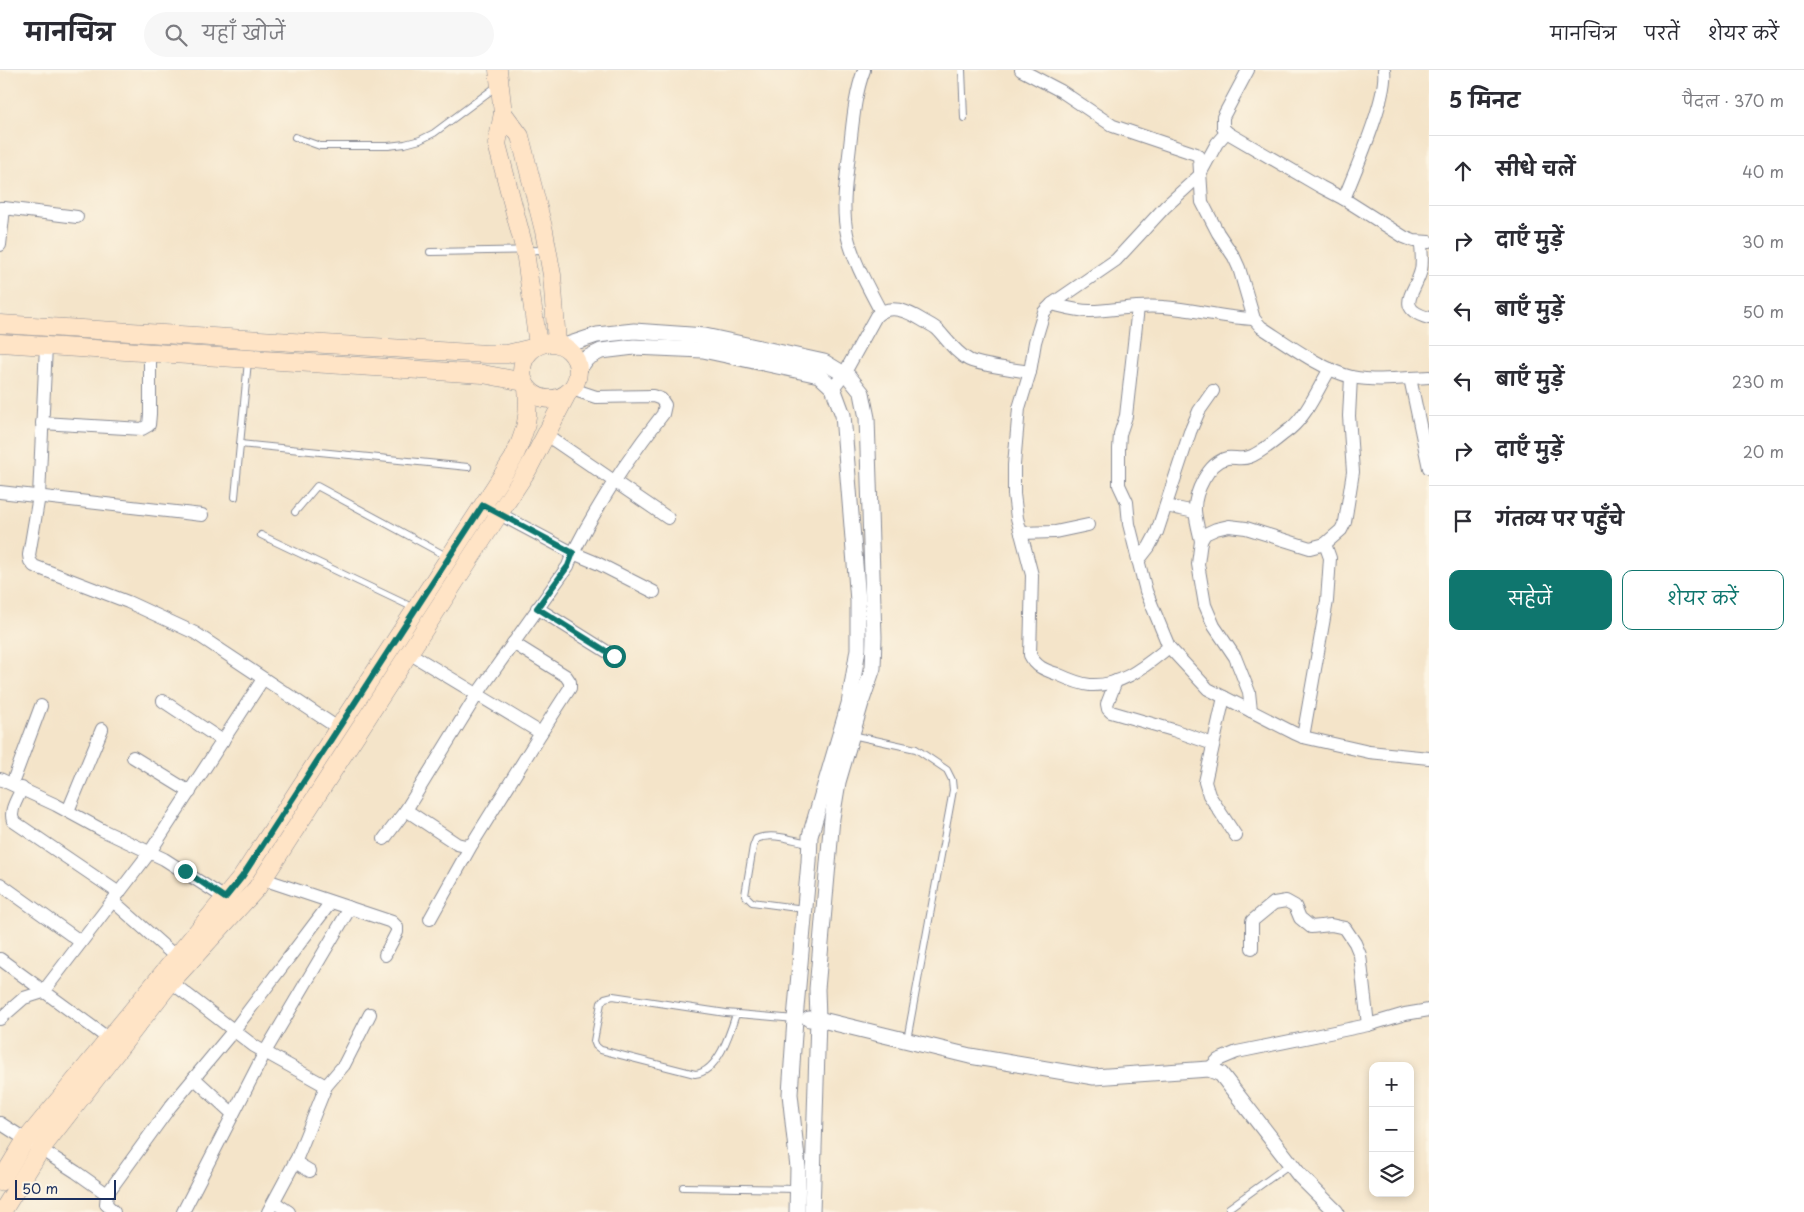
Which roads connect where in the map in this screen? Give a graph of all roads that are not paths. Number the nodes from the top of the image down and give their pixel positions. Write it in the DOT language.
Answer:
graph roads {
  1 [pos="864,70"];
  2 [pos="962,70"];
  3 [pos="1021,70"];
  4 [pos="1248,70"];
  5 [pos="1384,70"];
  6 [pos="499,77"];
  7 [pos="503,113"];
  8 [pos="964,118"];
  9 [pos="1228,133"];
  10 [pos="295,137"];
  11 [pos="1199,176"];
  12 [pos="1344,199"];
  13 [pos="2,208"];
  14 [pos="77,217"];
  15 [pos="1425,242"];
  16 [pos="0,245"];
  17 [pos="548,250"];
  18 [pos="525,251"];
  19 [pos="430,252"];
  20 [pos="1052,304"];
  21 [pos="1138,307"];
  22 [pos="876,318"];
  23 [pos="1429,318"];
  24 [pos="1254,319"];
  25 [pos="0,324"];
  26 [pos="0,343"];
  27 [pos="560,344"];
  28 [pos="46,346"];
  29 [pos="535,347"];
  30 [pos="150,353"];
  31 [pos="248,359"];
  32 [pos="1330,368"];
  33 [pos="579,369"];
  34 [pos="1030,372"];
  35 [pos="844,374"];
  36 [pos="1351,377"];
  37 [pos="1429,377"];
  38 [pos="1410,378"];
  39 [pos="526,385"];
  40 [pos="833,388"];
  41 [pos="569,391"];
  42 [pos="1213,392"];
  43 [pos="42,423"];
  44 [pos="545,434"];
  45 [pos="1426,436"];
  46 [pos="240,444"];
  47 [pos="468,467"];
  48 [pos="1429,468"];
  49 [pos="613,481"];
  50 [pos="0,492"];
  51 [pos="39,496"];
  52 [pos="235,497"];
  53 [pos="483,505"];
  54 [pos="1166,506"];
  55 [pos="295,512"];
  56 [pos="1195,512"];
  57 [pos="499,513"];
  58 [pos="202,515"];
  59 [pos="668,518"];
  60 [pos="1088,525"];
  61 [pos="1021,533"];
  62 [pos="261,535"];
  63 [pos="1201,541"];
  64 [pos="1325,544"];
  65 [pos="573,553"];
  66 [pos="449,558"];
  67 [pos="1138,562"];
  68 [pos="654,592"];
  69 [pos="537,608"];
  70 [pos="416,609"];
  71 [pos="513,643"];
  72 [pos="1169,647"];
  73 [pos="409,653"];
  74 [pos="614,656"];
  75 [pos="264,679"];
  76 [pos="1116,681"];
  77 [pos="478,693"];
  78 [pos="1224,697"];
  79 [pos="163,701"];
  80 [pos="41,706"];
  81 [pos="1251,711"];
  82 [pos="338,728"];
  83 [pos="102,729"];
  84 [pos="541,733"];
  85 [pos="852,734"];
  86 [pos="1304,737"];
  87 [pos="223,741"];
  88 [pos="1213,744"];
  89 [pos="133,757"];
  90 [pos="1429,758"];
  91 [pos="0,779"];
  92 [pos="17,786"];
  93 [pos="190,792"];
  94 [pos="406,810"];
  95 [pos="68,811"];
  96 [pos="1236,836"];
  97 [pos="384,839"];
  98 [pos="810,843"];
  99 [pos="472,844"];
  100 [pos="150,852"];
  101 [pos="263,879"];
  102 [pos="0,884"];
  103 [pos="116,897"];
  104 [pos="225,898"];
  105 [pos="331,902"];
  106 [pos="350,908"];
  107 [pos="804,909"];
  108 [pos="430,919"];
  109 [pos="81,942"];
  110 [pos="1252,948"];
  111 [pos="385,955"];
  112 [pos="176,957"];
  113 [pos="0,959"];
  114 [pos="168,977"];
  115 [pos="44,990"];
  116 [pos="1429,1010"];
  117 [pos="370,1014"];
  118 [pos="736,1014"];
  119 [pos="0,1019"];
  120 [pos="795,1019"];
  121 [pos="818,1019"];
  122 [pos="1368,1025"];
  123 [pos="234,1030"];
  124 [pos="109,1038"];
  125 [pos="907,1040"];
  126 [pos="265,1052"];
  127 [pos="1209,1069"];
  128 [pos="194,1078"];
  129 [pos="326,1086"];
  130 [pos="233,1114"];
  131 [pos="0,1123"];
  132 [pos="25,1141"];
  133 [pos="41,1149"];
  134 [pos="295,1162"];
  135 [pos="1290,1164"];
  136 [pos="310,1171"];
  137 [pos="0,1182"];
  138 [pos="684,1187"];
  139 [pos="798,1189"];
  140 [pos="107,1194"];
  141 [pos="271,1207"];
  142 [pos="1230,1208"];
  143 [pos="1333,1211"];
  144 [pos="2,1212"];
  145 [pos="114,1212"];
  146 [pos="183,1212"];
  147 [pos="289,1212"];
  148 [pos="797,1212"];
  149 [pos="812,1212"];
  1 -- 22 [label="street"];
  2 -- 8 [label="lane"];
  3 -- 11 [label="street"];
  4 -- 9 [label="street"];
  5 -- 12 [label="street"];
  6 -- 7 [label="main road"];
  6 -- 10 [label="lane"];
  7 -- 17 [label="main road"];
  7 -- 18 [label="main road"];
  9 -- 11 [label="street"];
  9 -- 12 [label="street"];
  11 -- 20 [label="street"];
  11 -- 24 [label="street"];
  12 -- 15 [label="street"];
  13 -- 14 [label="street"];
  13 -- 16 [label="street"];
  15 -- 23 [label="street"];
  17 -- 18 [label="lane"];
  17 -- 27 [label="main road"];
  18 -- 19 [label="lane"];
  18 -- 29 [label="main road"];
  20 -- 21 [label="street"];
  20 -- 34 [label="street"];
  21 -- 24 [label="street"];
  21 -- 67 [label="street"];
  22 -- 34 [label="street"];
  22 -- 35 [label="street"];
  24 -- 32 [label="street"];
  25 -- 29 [label="main road"];
  26 -- 28 [label="main road"];
  27 -- 29 [label="main road"];
  27 -- 33 [label="main road"];
  27 -- 35 [label="street"];
  28 -- 30 [label="main road"];
  28 -- 43 [label="street"];
  29 -- 39 [label="main road"];
  30 -- 31 [label="main road"];
  30 -- 43 [label="street"];
  31 -- 39 [label="main road"];
  31 -- 46 [label="lane"];
  32 -- 36 [label="street"];
  32 -- 56 [label="street"];
  33 -- 40 [label="street"];
  33 -- 41 [label="main road"];
  34 -- 61 [label="street"];
  35 -- 40 [label="street"];
  35 -- 85 [label="street"];
  36 -- 38 [label="street"];
  36 -- 64 [label="street"];
  37 -- 38 [label="street"];
  38 -- 45 [label="street"];
  39 -- 41 [label="main road"];
  39 -- 53 [label="main road"];
  40 -- 98 [label="street"];
  41 -- 44 [label="main road"];
  41 -- 49 [label="street"];
  42 -- 54 [label="street"];
  43 -- 51 [label="street"];
  44 -- 49 [label="street"];
  44 -- 57 [label="main road"];
  45 -- 48 [label="street"];
  46 -- 47 [label="lane"];
  46 -- 52 [label="lane"];
  49 -- 59 [label="street"];
  49 -- 65 [label="street"];
  50 -- 51 [label="street"];
  51 -- 58 [label="street"];
  51 -- 75 [label="street"];
  53 -- 57 [label="street"];
  53 -- 66 [label="main road"];
  54 -- 56 [label="street"];
  54 -- 67 [label="street"];
  55 -- 66 [label="lane"];
  56 -- 63 [label="street"];
  57 -- 65 [label="street"];
  57 -- 73 [label="main road"];
  60 -- 61 [label="street"];
  61 -- 76 [label="street"];
  62 -- 70 [label="lane"];
  63 -- 64 [label="street"];
  63 -- 81 [label="street"];
  64 -- 86 [label="street"];
  65 -- 68 [label="street"];
  65 -- 69 [label="street"];
  66 -- 70 [label="main road"];
  67 -- 72 [label="street"];
  69 -- 71 [label="street"];
  69 -- 74 [label="street"];
  70 -- 82 [label="main road"];
  71 -- 77 [label="street"];
  71 -- 84 [label="street"];
  72 -- 76 [label="street"];
  72 -- 78 [label="street"];
  73 -- 77 [label="street"];
  73 -- 101 [label="main road"];
  75 -- 82 [label="street"];
  75 -- 87 [label="street"];
  76 -- 88 [label="street"];
  77 -- 84 [label="street"];
  77 -- 94 [label="street"];
  78 -- 81 [label="street"];
  78 -- 88 [label="street"];
  79 -- 87 [label="street"];
  80 -- 92 [label="street"];
  81 -- 86 [label="street"];
  82 -- 104 [label="main road"];
  83 -- 95 [label="street"];
  84 -- 99 [label="street"];
  85 -- 121 [label="street"];
  85 -- 125 [label="lane"];
  86 -- 90 [label="street"];
  87 -- 93 [label="street"];
  88 -- 96 [label="street"];
  89 -- 93 [label="street"];
  91 -- 92 [label="street"];
  92 -- 95 [label="street"];
  92 -- 103 [label="street"];
  93 -- 100 [label="street"];
  94 -- 97 [label="street"];
  94 -- 99 [label="street"];
  95 -- 100 [label="street"];
  98 -- 107 [label="street"];
  98 -- 107 [label="lane"];
  99 -- 108 [label="street"];
  100 -- 103 [label="street"];
  100 -- 104 [label="street"];
  101 -- 105 [label="street"];
  101 -- 114 [label="main road"];
  102 -- 109 [label="street"];
  103 -- 109 [label="street"];
  103 -- 112 [label="street"];
  104 -- 112 [label="main road"];
  105 -- 106 [label="street"];
  105 -- 123 [label="street"];
  106 -- 111 [label="street"];
  106 -- 126 [label="street"];
  107 -- 120 [label="street"];
  109 -- 115 [label="street"];
  110 -- 122 [label="street"];
  112 -- 114 [label="main road"];
  113 -- 115 [label="street"];
  114 -- 123 [label="street"];
  114 -- 124 [label="main road"];
  114 -- 133 [label="main road"];
  115 -- 119 [label="street"];
  115 -- 124 [label="street"];
  116 -- 122 [label="street"];
  117 -- 129 [label="street"];
  118 -- 118 [label="lane"];
  118 -- 120 [label="lane"];
  120 -- 121 [label="street"];
  120 -- 139 [label="street"];
  121 -- 125 [label="street"];
  121 -- 149 [label="street"];
  122 -- 127 [label="street"];
  123 -- 126 [label="street"];
  123 -- 128 [label="street"];
  124 -- 132 [label="main road"];
  125 -- 127 [label="street"];
  126 -- 129 [label="street"];
  126 -- 130 [label="street"];
  127 -- 135 [label="street"];
  128 -- 130 [label="street"];
  128 -- 140 [label="street"];
  129 -- 134 [label="street"];
  130 -- 146 [label="street"];
  131 -- 132 [label="street"];
  132 -- 133 [label="street"];
  132 -- 137 [label="main road"];
  133 -- 140 [label="street"];
  133 -- 144 [label="main road"];
  134 -- 136 [label="street"];
  134 -- 141 [label="street"];
  135 -- 142 [label="lane"];
  135 -- 143 [label="street"];
  138 -- 139 [label="lane"];
  139 -- 148 [label="street"];
  140 -- 145 [label="street"];
  141 -- 147 [label="street"];
}
